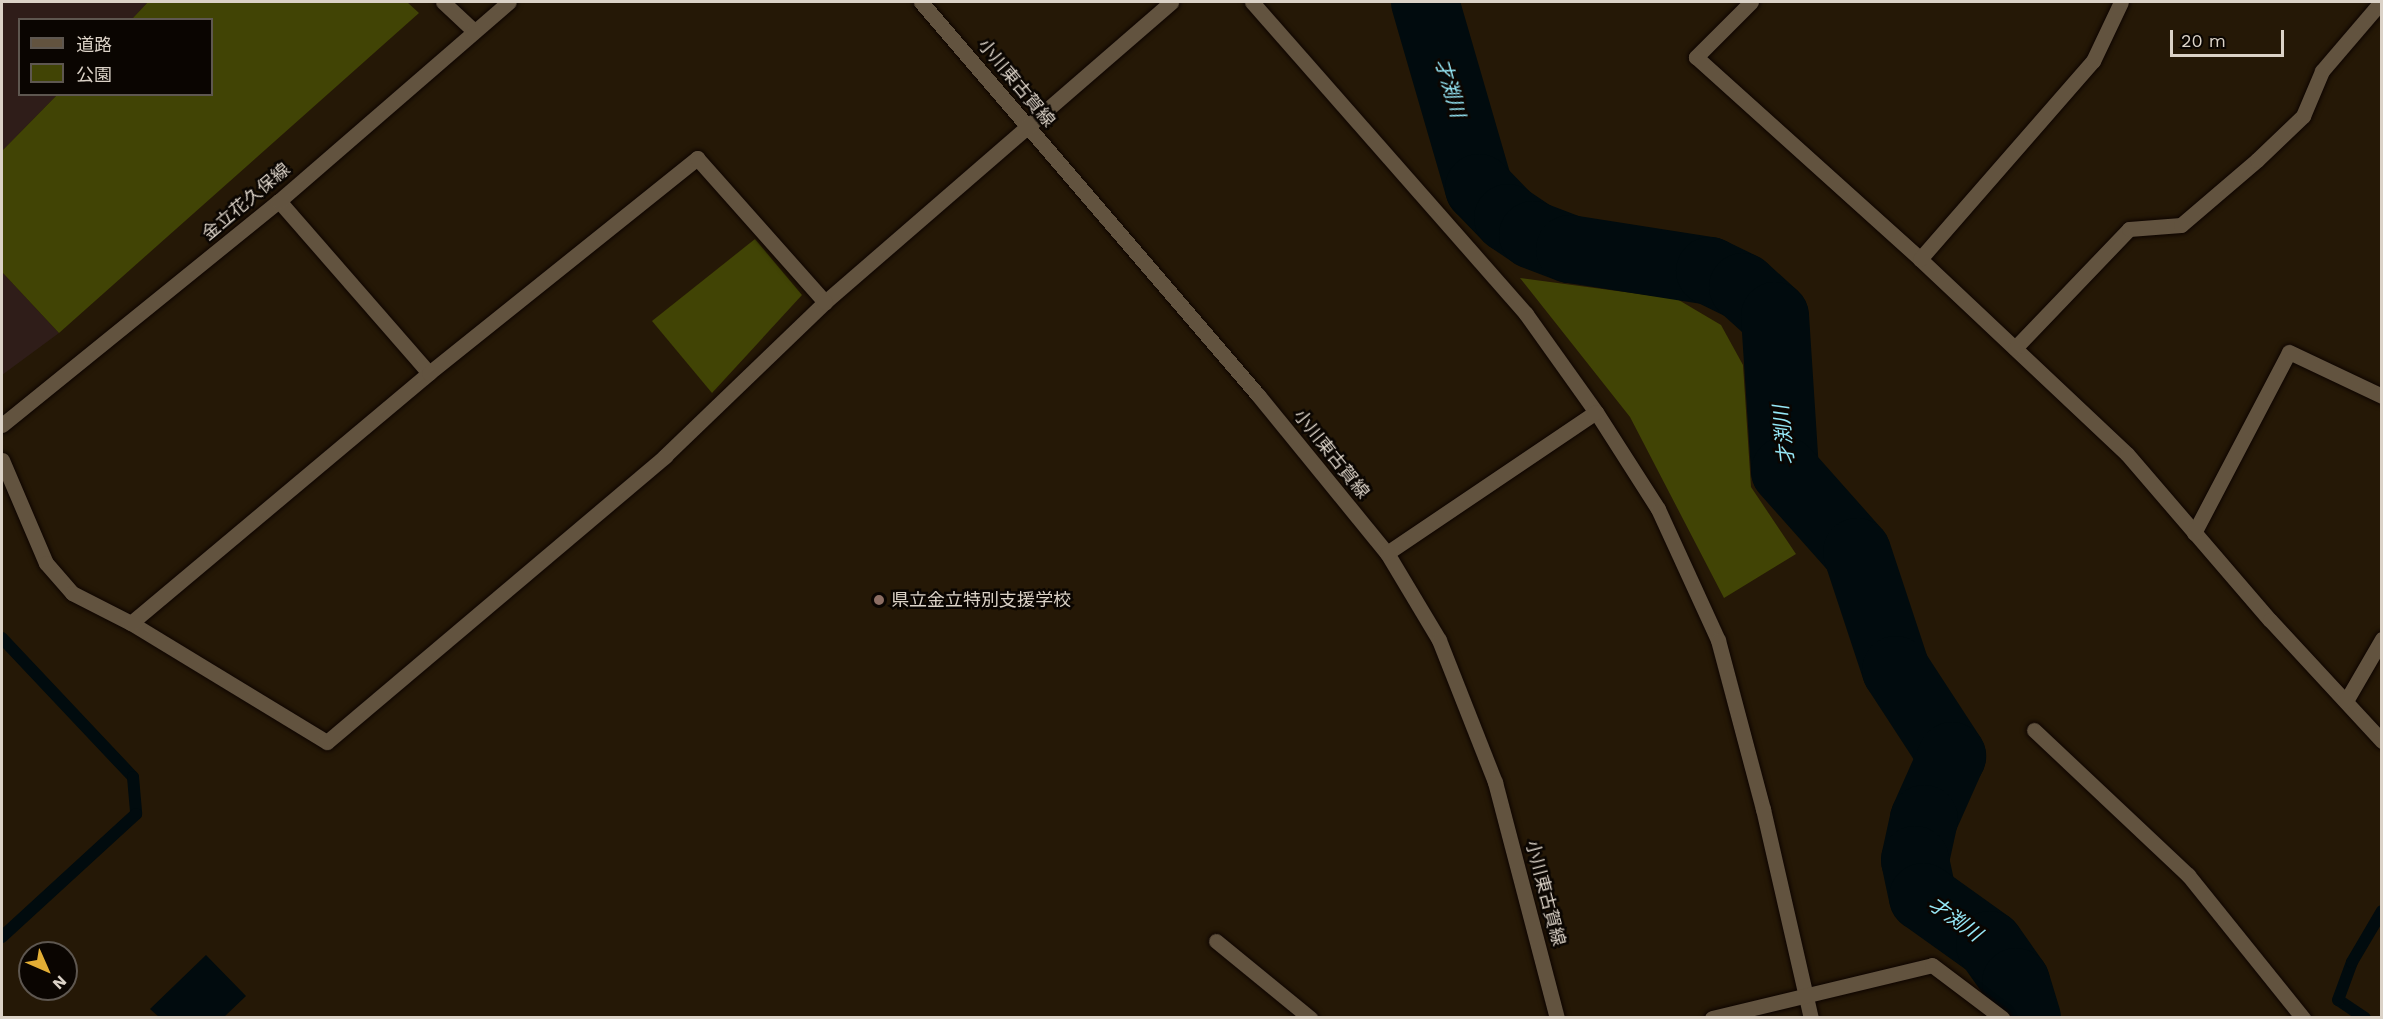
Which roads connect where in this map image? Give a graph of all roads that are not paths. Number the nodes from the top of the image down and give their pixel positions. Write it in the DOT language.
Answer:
graph roads {
  1 [pos="442,2"];
  2 [pos="509,2"];
  3 [pos="921,2"];
  4 [pos="1171,2"];
  5 [pos="1252,2"];
  6 [pos="1751,2"];
  7 [pos="2121,2"];
  8 [pos="2381,2"];
  9 [pos="474,31"];
  10 [pos="1028,128"];
  11 [pos="279,201"];
  12 [pos="1920,259"];
  13 [pos="825,302"];
  14 [pos="2015,348"];
  15 [pos="429,373"];
  16 [pos="2382,396"];
  17 [pos="1596,412"];
  18 [pos="2,425"];
  19 [pos="2,460"];
  20 [pos="2194,533"];
  21 [pos="1387,554"];
  22 [pos="131,623"];
  23 [pos="2382,639"];
  24 [pos="2346,701"];
  25 [pos="2034,730"];
  26 [pos="2382,741"];
  27 [pos="1216,940"];
  28 [pos="1803,995"];
  29 [pos="1310,1017"];
  30 [pos="1557,1017"];
  31 [pos="1712,1017"];
  32 [pos="1810,1017"];
  33 [pos="2002,1017"];
  34 [pos="2303,1017"];
  1 -- 9 [label="street"];
  2 -- 9 [label="street, 金立花久保線"];
  3 -- 10 [label="street, 小川東古賀線"];
  4 -- 10 [label="street"];
  5 -- 17 [label="street"];
  6 -- 12 [label="street"];
  7 -- 12 [label="street"];
  8 -- 14 [label="street"];
  9 -- 11 [label="street, 金立花久保線"];
  10 -- 13 [label="street"];
  10 -- 21 [label="street, 小川東古賀線"];
  11 -- 15 [label="street"];
  11 -- 18 [label="street, 金立花久保線"];
  12 -- 14 [label="street"];
  13 -- 15 [label="street"];
  13 -- 22 [label="street"];
  14 -- 20 [label="street"];
  15 -- 22 [label="street"];
  16 -- 20 [label="street"];
  17 -- 21 [label="street"];
  17 -- 28 [label="street"];
  19 -- 22 [label="street"];
  20 -- 24 [label="street"];
  21 -- 30 [label="street, 小川東古賀線"];
  23 -- 24 [label="street"];
  24 -- 26 [label="street"];
  25 -- 34 [label="street"];
  27 -- 29 [label="street"];
  28 -- 31 [label="street"];
  28 -- 32 [label="street"];
  28 -- 33 [label="street"];
}
